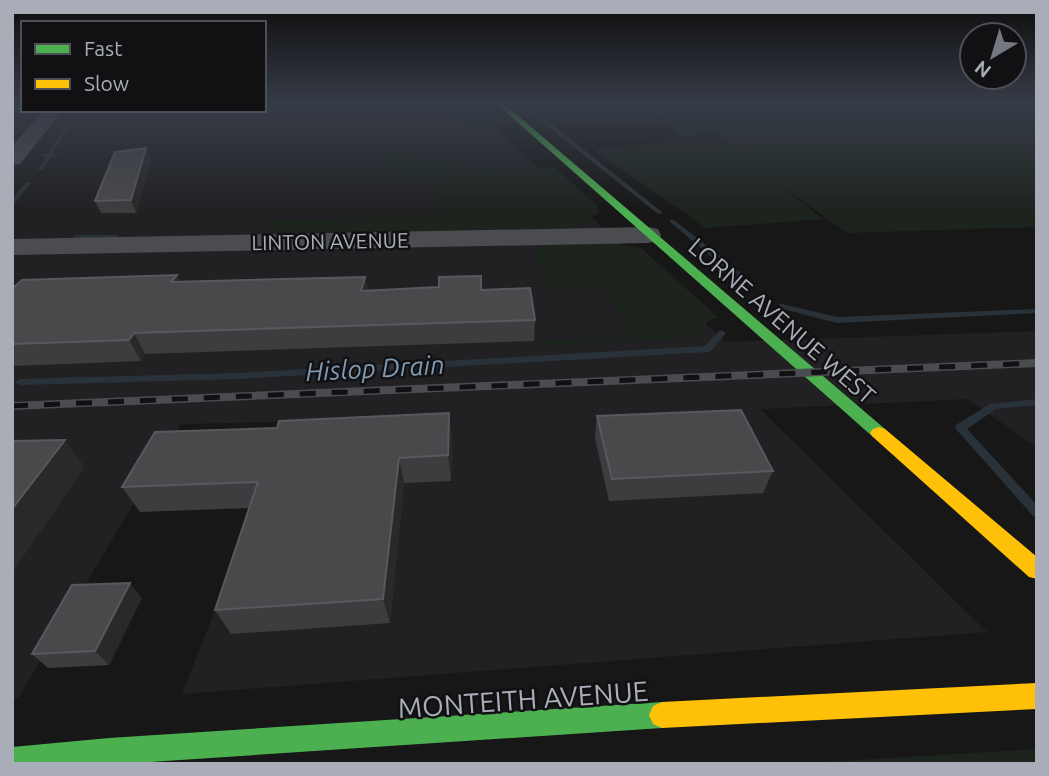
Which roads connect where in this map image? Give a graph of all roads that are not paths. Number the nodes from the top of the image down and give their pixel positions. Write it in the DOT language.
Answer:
graph roads {
  1 [pos="29,139"];
  2 [pos="540,139"];
  3 [pos="12,159"];
  4 [pos="648,235"];
  5 [pos="12,247"];
  6 [pos="1037,570"];
  7 [pos="1037,696"];
  8 [pos="108,757"];
  9 [pos="12,761"];
  1 -- 3 [label="street"];
  2 -- 4 [label="main road, LORNE AVENUE WEST"];
  4 -- 5 [label="street, LINTON AVENUE"];
  4 -- 6 [label="main road, LORNE AVENUE WEST"];
  7 -- 8 [label="main road, MONTEITH AVENUE"];
  8 -- 9 [label="main road, MONTEITH AVENUE"];
}
